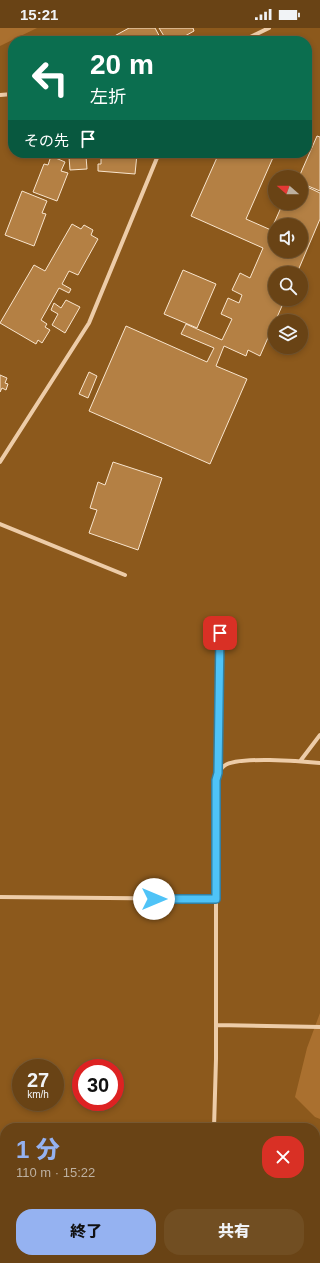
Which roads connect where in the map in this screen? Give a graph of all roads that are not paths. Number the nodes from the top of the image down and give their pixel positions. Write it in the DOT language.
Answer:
graph roads {
  1 [pos="269,28"];
  2 [pos="252,36"];
  3 [pos="157,158"];
  4 [pos="0,462"];
  5 [pos="0,524"];
  6 [pos="125,575"];
  7 [pos="220,633"];
  8 [pos="320,735"];
  9 [pos="301,760"];
  10 [pos="320,763"];
  11 [pos="218,773"];
  12 [pos="0,897"];
  13 [pos="216,899"];
  14 [pos="216,1026"];
  15 [pos="320,1027"];
  16 [pos="214,1123"];
  1 -- 2 [label="street"];
  3 -- 4 [label="street"];
  5 -- 6 [label="street"];
  7 -- 11 [label="street"];
  8 -- 9 [label="street"];
  9 -- 10 [label="street"];
  9 -- 11 [label="street"];
  11 -- 13 [label="street"];
  12 -- 13 [label="street"];
  13 -- 14 [label="street"];
  14 -- 15 [label="street"];
  14 -- 16 [label="street"];
}
